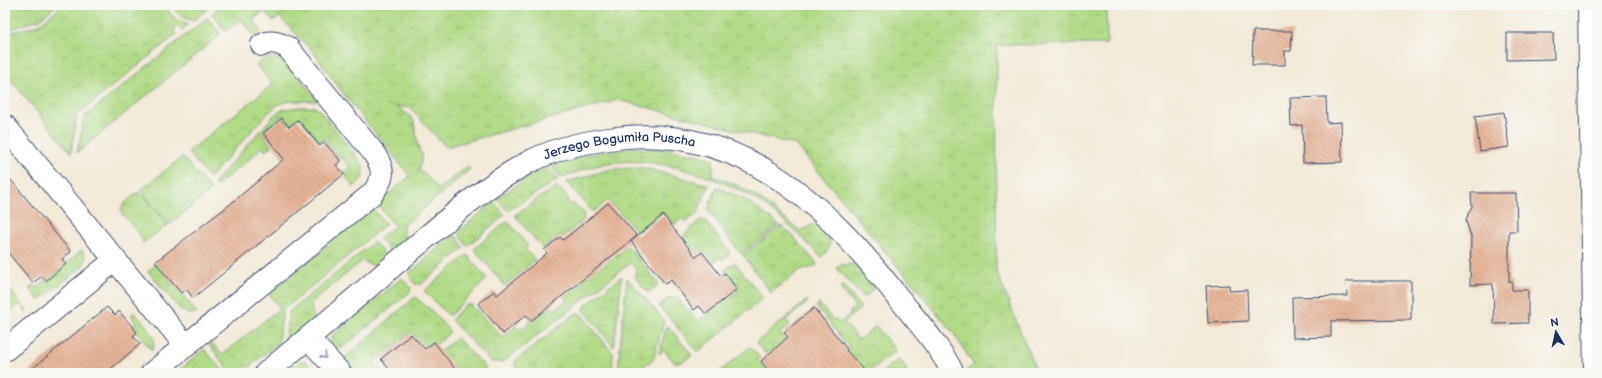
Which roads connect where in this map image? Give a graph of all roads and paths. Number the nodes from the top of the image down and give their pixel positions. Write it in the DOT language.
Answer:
graph roads {
  1 [pos="1589,5"];
  2 [pos="262,45"];
  3 [pos="5,126"];
  4 [pos="116,260"];
  5 [pos="308,338"];
  6 [pos="186,346"];
  7 [pos="5,350"];
  8 [pos="152,373"];
  9 [pos="266,373"];
  10 [pos="340,373"];
  11 [pos="953,373"];
  12 [pos="1595,373"];
  1 -- 12 [label="street"];
  2 -- 6 [label="street"];
  3 -- 4 [label="street"];
  4 -- 6 [label="street"];
  4 -- 7 [label="street"];
  5 -- 9 [label="street, Jerzego Bogumiła Puscha"];
  5 -- 10 [label="street, one-way"];
  5 -- 11 [label="street, Jerzego Bogumiła Puscha"];
  6 -- 8 [label="street"];
}
